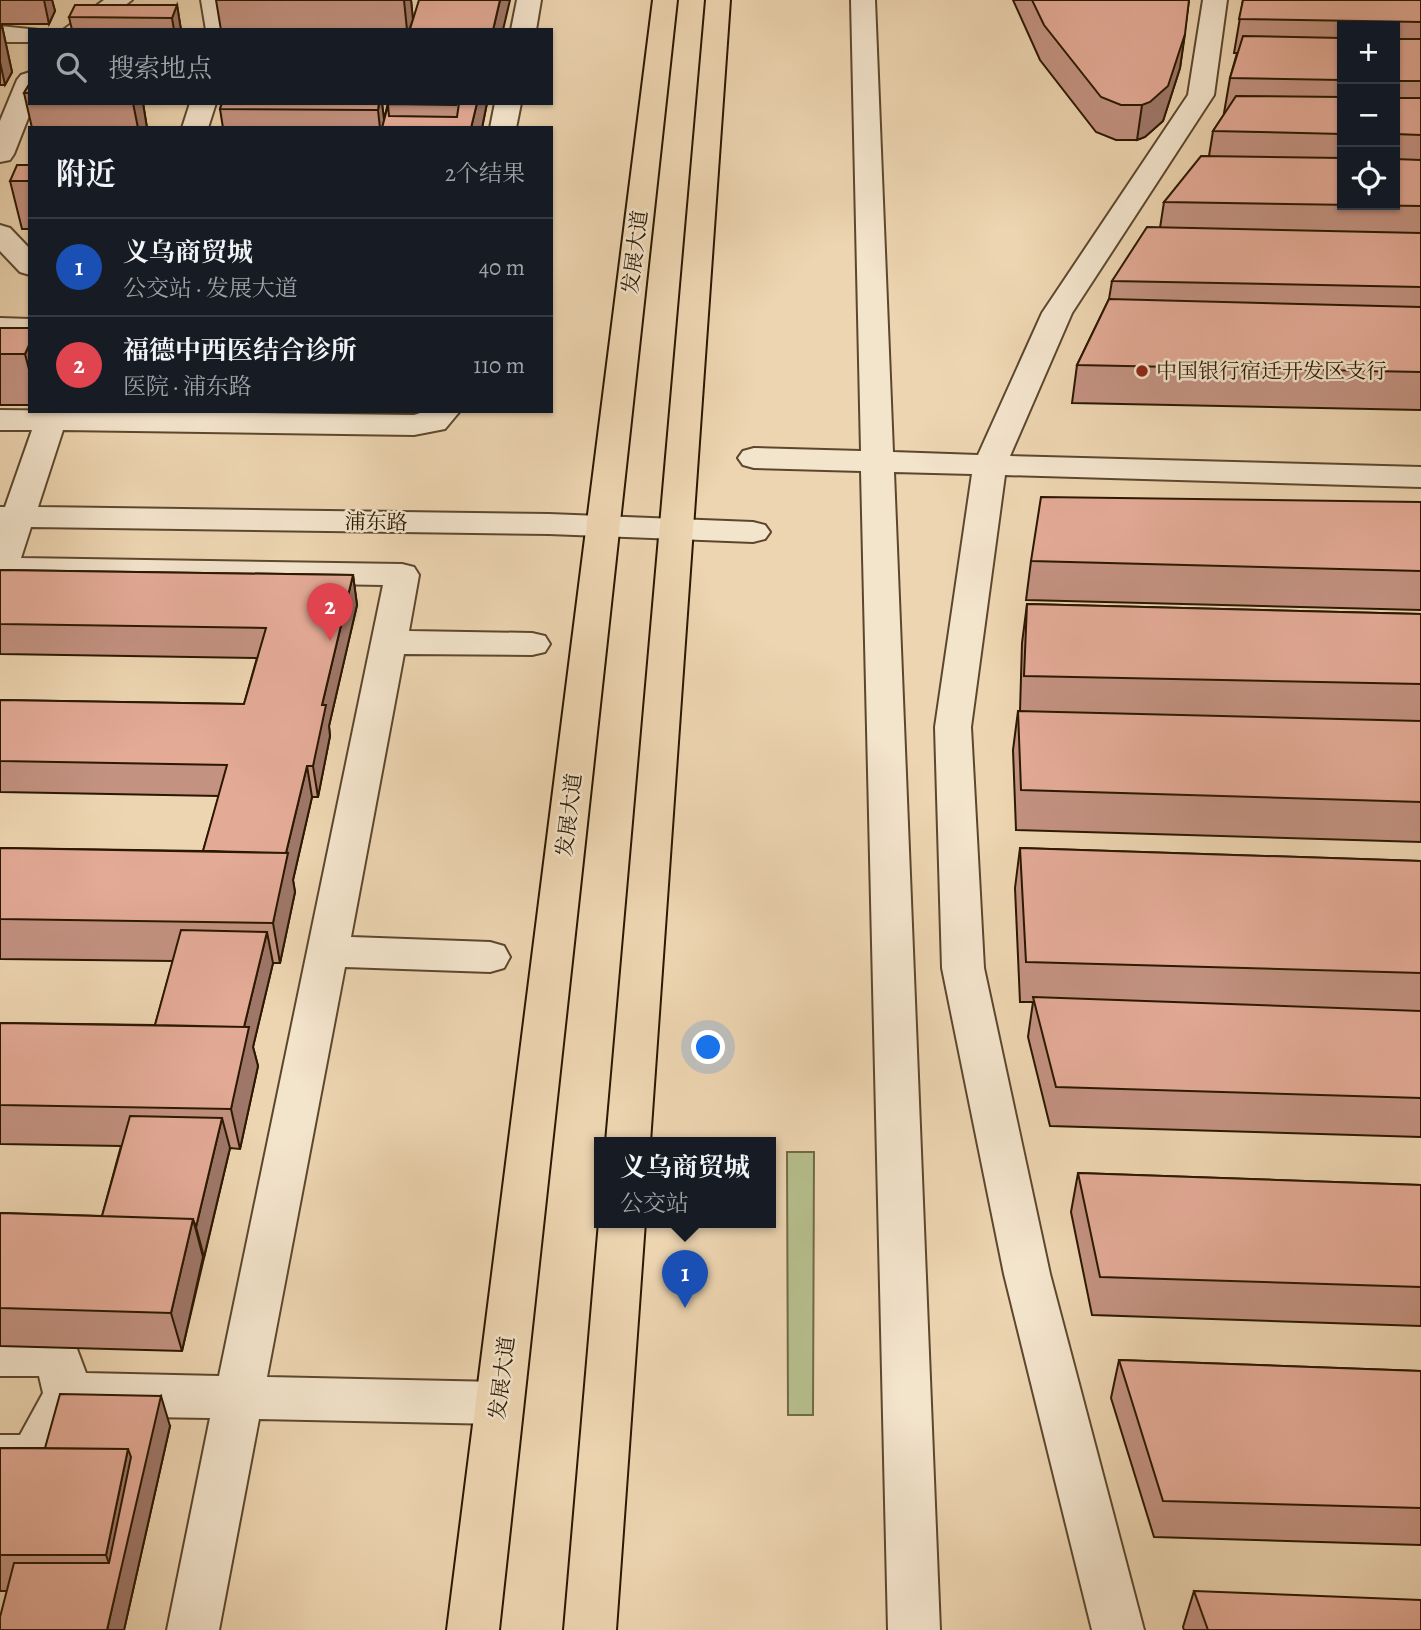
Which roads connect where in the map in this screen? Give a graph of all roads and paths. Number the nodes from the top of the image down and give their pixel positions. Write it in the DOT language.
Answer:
graph roads {
  1 [pos="120,0"];
  2 [pos="213,0"];
  3 [pos="529,0"];
  4 [pos="664,0"];
  5 [pos="718,0"];
  6 [pos="863,0"];
  7 [pos="1215,0"];
  8 [pos="78,28"];
  9 [pos="219,28"];
  10 [pos="523,28"];
  11 [pos="0,34"];
  12 [pos="28,35"];
  13 [pos="17,91"];
  14 [pos="202,105"];
  15 [pos="508,105"];
  16 [pos="196,126"];
  17 [pos="503,126"];
  18 [pos="0,154"];
  19 [pos="2,239"];
  20 [pos="28,264"];
  21 [pos="0,327"];
  22 [pos="28,328"];
  23 [pos="442,413"];
  24 [pos="52,416"];
  25 [pos="0,420"];
  26 [pos="754,458"];
  27 [pos="878,463"];
  28 [pos="990,466"];
  29 [pos="1421,477"];
  30 [pos="9,517"];
  31 [pos="604,526"];
  32 [pos="676,528"];
  33 [pos="753,532"];
  34 [pos="1,568"];
  35 [pos="389,642"];
  36 [pos="532,644"];
  37 [pos="328,951"];
  38 [pos="490,957"];
  39 [pos="628,1137"];
  40 [pos="622,1228"];
  41 [pos="0,1355"];
  42 [pos="68,1394"];
  43 [pos="239,1397"];
  44 [pos="499,1404"];
  45 [pos="0,1457"];
  46 [pos="193,1630"];
  47 [pos="473,1630"];
  48 [pos="590,1630"];
  49 [pos="914,1630"];
  50 [pos="1118,1630"];
  1 -- 8 [label="street"];
  2 -- 9 [label="street"];
  3 -- 10 [label="street"];
  4 -- 31 [label="main road, 发展大道"];
  5 -- 32 [label="main road"];
  6 -- 27 [label="street"];
  7 -- 28 [label="street"];
  11 -- 12 [label="street"];
  13 -- 18 [label="street"];
  14 -- 16 [label="street"];
  15 -- 17 [label="street"];
  19 -- 20 [label="street"];
  21 -- 22 [label="street"];
  23 -- 24 [label="street"];
  24 -- 25 [label="street"];
  24 -- 30 [label="street"];
  26 -- 27 [label="street"];
  27 -- 28 [label="street"];
  27 -- 49 [label="street"];
  28 -- 29 [label="street"];
  28 -- 50 [label="street"];
  30 -- 31 [label="street, 浦东路"];
  30 -- 34 [label="street"];
  31 -- 32 [label="street, 浦东路"];
  31 -- 44 [label="main road, 发展大道"];
  32 -- 33 [label="street, 浦东路"];
  32 -- 39 [label="main road"];
  34 -- 35 [label="street"];
  35 -- 36 [label="street"];
  35 -- 37 [label="street"];
  37 -- 38 [label="street"];
  37 -- 43 [label="street"];
  40 -- 48 [label="main road"];
  41 -- 42 [label="street"];
  42 -- 43 [label="street"];
  42 -- 45 [label="street"];
  43 -- 44 [label="street"];
  43 -- 46 [label="street"];
  44 -- 47 [label="main road, 发展大道"];
}
